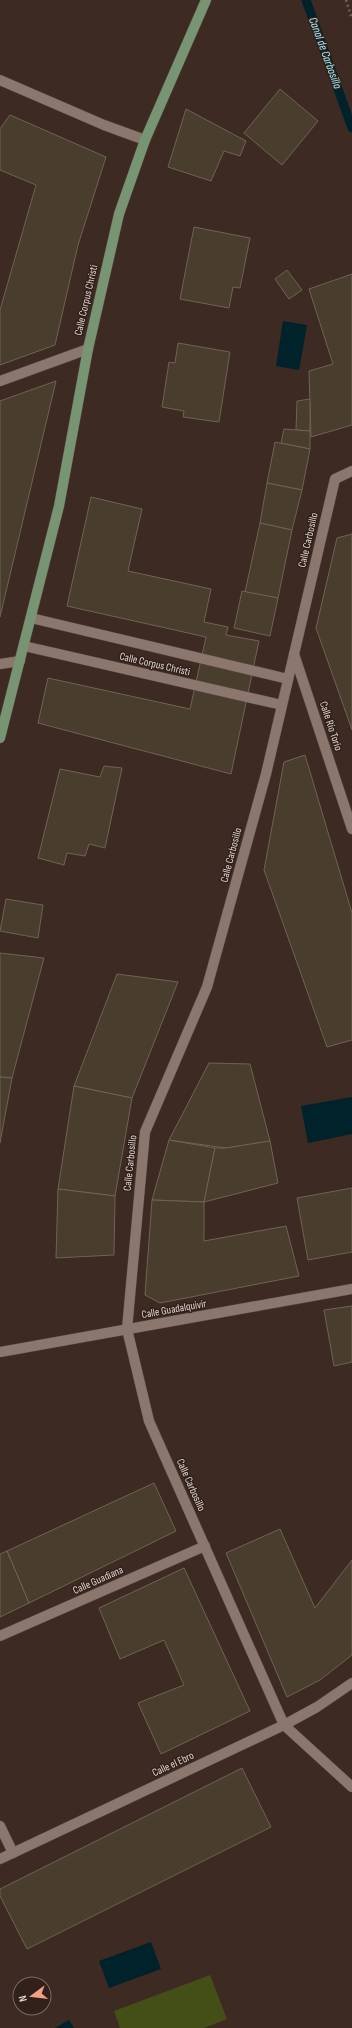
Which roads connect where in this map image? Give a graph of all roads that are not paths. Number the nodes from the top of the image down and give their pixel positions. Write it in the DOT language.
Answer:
graph roads {
  1 [pos="206,0"];
  2 [pos="0,80"];
  3 [pos="146,140"];
  4 [pos="88,349"];
  5 [pos="0,381"];
  6 [pos="352,471"];
  7 [pos="31,618"];
  8 [pos="24,646"];
  9 [pos="294,654"];
  10 [pos="20,661"];
  11 [pos="0,664"];
  12 [pos="288,679"];
  13 [pos="282,705"];
  14 [pos="0,738"];
  15 [pos="352,829"];
  16 [pos="352,1289"];
  17 [pos="127,1329"];
  18 [pos="0,1352"];
  19 [pos="205,1546"];
  20 [pos="0,1636"];
  21 [pos="352,1683"];
  22 [pos="284,1725"];
  23 [pos="352,1787"];
  24 [pos="0,1826"];
  25 [pos="13,1853"];
  26 [pos="0,1859"];
  1 -- 3 [label="main road, Calle Corpus Christi"];
  2 -- 3 [label="street"];
  3 -- 4 [label="main road, Calle Corpus Christi"];
  4 -- 5 [label="street"];
  4 -- 7 [label="main road, Calle Corpus Christi"];
  6 -- 9 [label="street, Calle Carbosillo"];
  7 -- 8 [label="main road, Calle Corpus Christi"];
  7 -- 12 [label="street, Calle Corpus Christi"];
  8 -- 10 [label="main road, Calle Corpus Christi"];
  8 -- 13 [label="street, Calle Corpus Christi"];
  9 -- 12 [label="street, Calle Carbosillo"];
  9 -- 15 [label="street, Calle Río Torío"];
  10 -- 11 [label="street"];
  10 -- 14 [label="main road, Calle Corpus Christi"];
  12 -- 13 [label="street, Calle Carbosillo"];
  13 -- 17 [label="street, Calle Carbosillo"];
  16 -- 17 [label="street, Calle Guadalquivir"];
  17 -- 18 [label="street, Calle Guadalquivir"];
  17 -- 19 [label="street, Calle Carbosillo"];
  19 -- 20 [label="street, Calle Guadiana"];
  19 -- 22 [label="street, Calle Carbosillo"];
  21 -- 22 [label="street, Calle el Ebro"];
  22 -- 23 [label="street, Calle Carbosillo"];
  22 -- 25 [label="street, Calle el Ebro"];
  24 -- 25 [label="street"];
  25 -- 26 [label="street, Calle el Ebro"];
}
